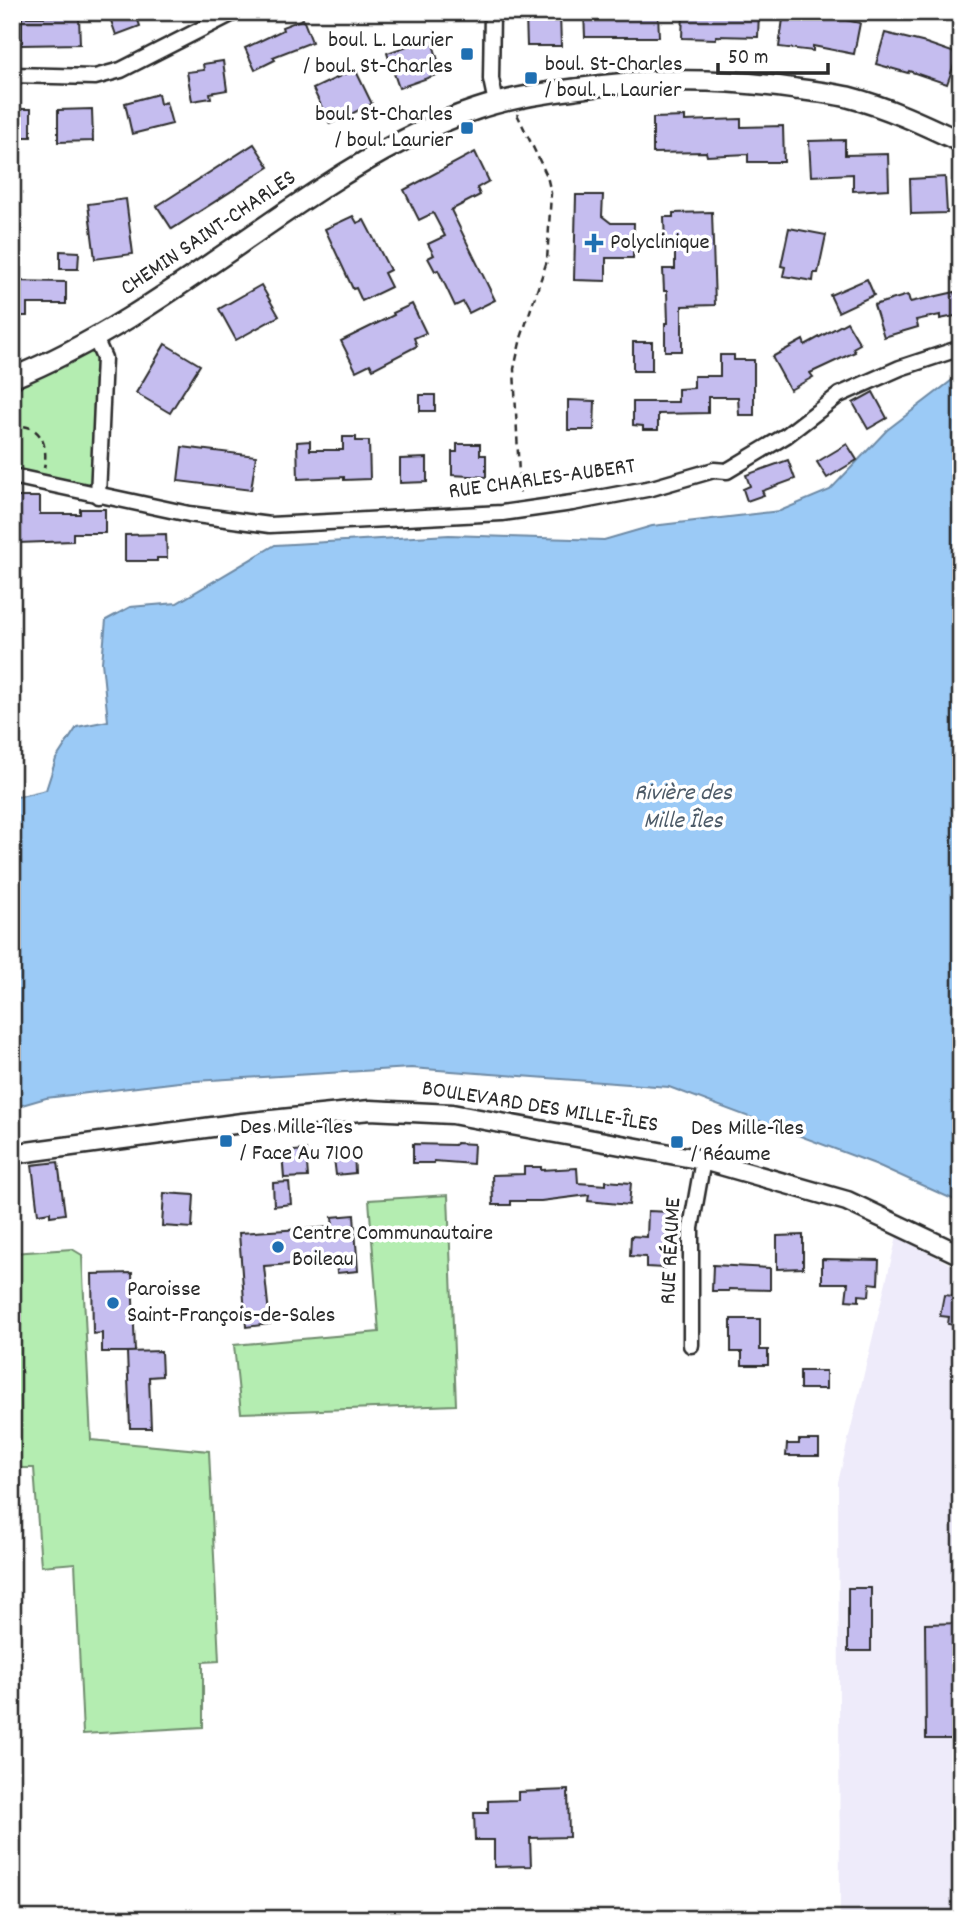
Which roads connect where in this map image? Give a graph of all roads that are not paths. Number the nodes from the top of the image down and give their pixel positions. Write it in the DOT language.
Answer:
graph roads {
  1 [pos="235,12"];
  2 [pos="492,12"];
  3 [pos="12,75"];
  4 [pos="496,103"];
  5 [pos="961,142"];
  6 [pos="96,338"];
  7 [pos="961,348"];
  8 [pos="12,378"];
  9 [pos="12,476"];
  10 [pos="98,496"];
  11 [pos="12,1154"];
  12 [pos="703,1160"];
  13 [pos="961,1255"];
  14 [pos="691,1345"];
  1 -- 3 [label="street"];
  2 -- 4 [label="street"];
  4 -- 5 [label="main road, CHEMIN SAINT-CHARLES"];
  4 -- 6 [label="main road, CHEMIN SAINT-CHARLES"];
  6 -- 8 [label="main road, CHEMIN SAINT-CHARLES"];
  6 -- 10 [label="street"];
  7 -- 10 [label="street, RUE CHARLES-AUBERT"];
  9 -- 10 [label="street, RUE CHARLES-AUBERT"];
  11 -- 12 [label="street, BOULEVARD DES MILLE-ÎLES"];
  12 -- 13 [label="street, BOULEVARD DES MILLE-ÎLES"];
  12 -- 14 [label="street, RUE RÉAUME"];
}
